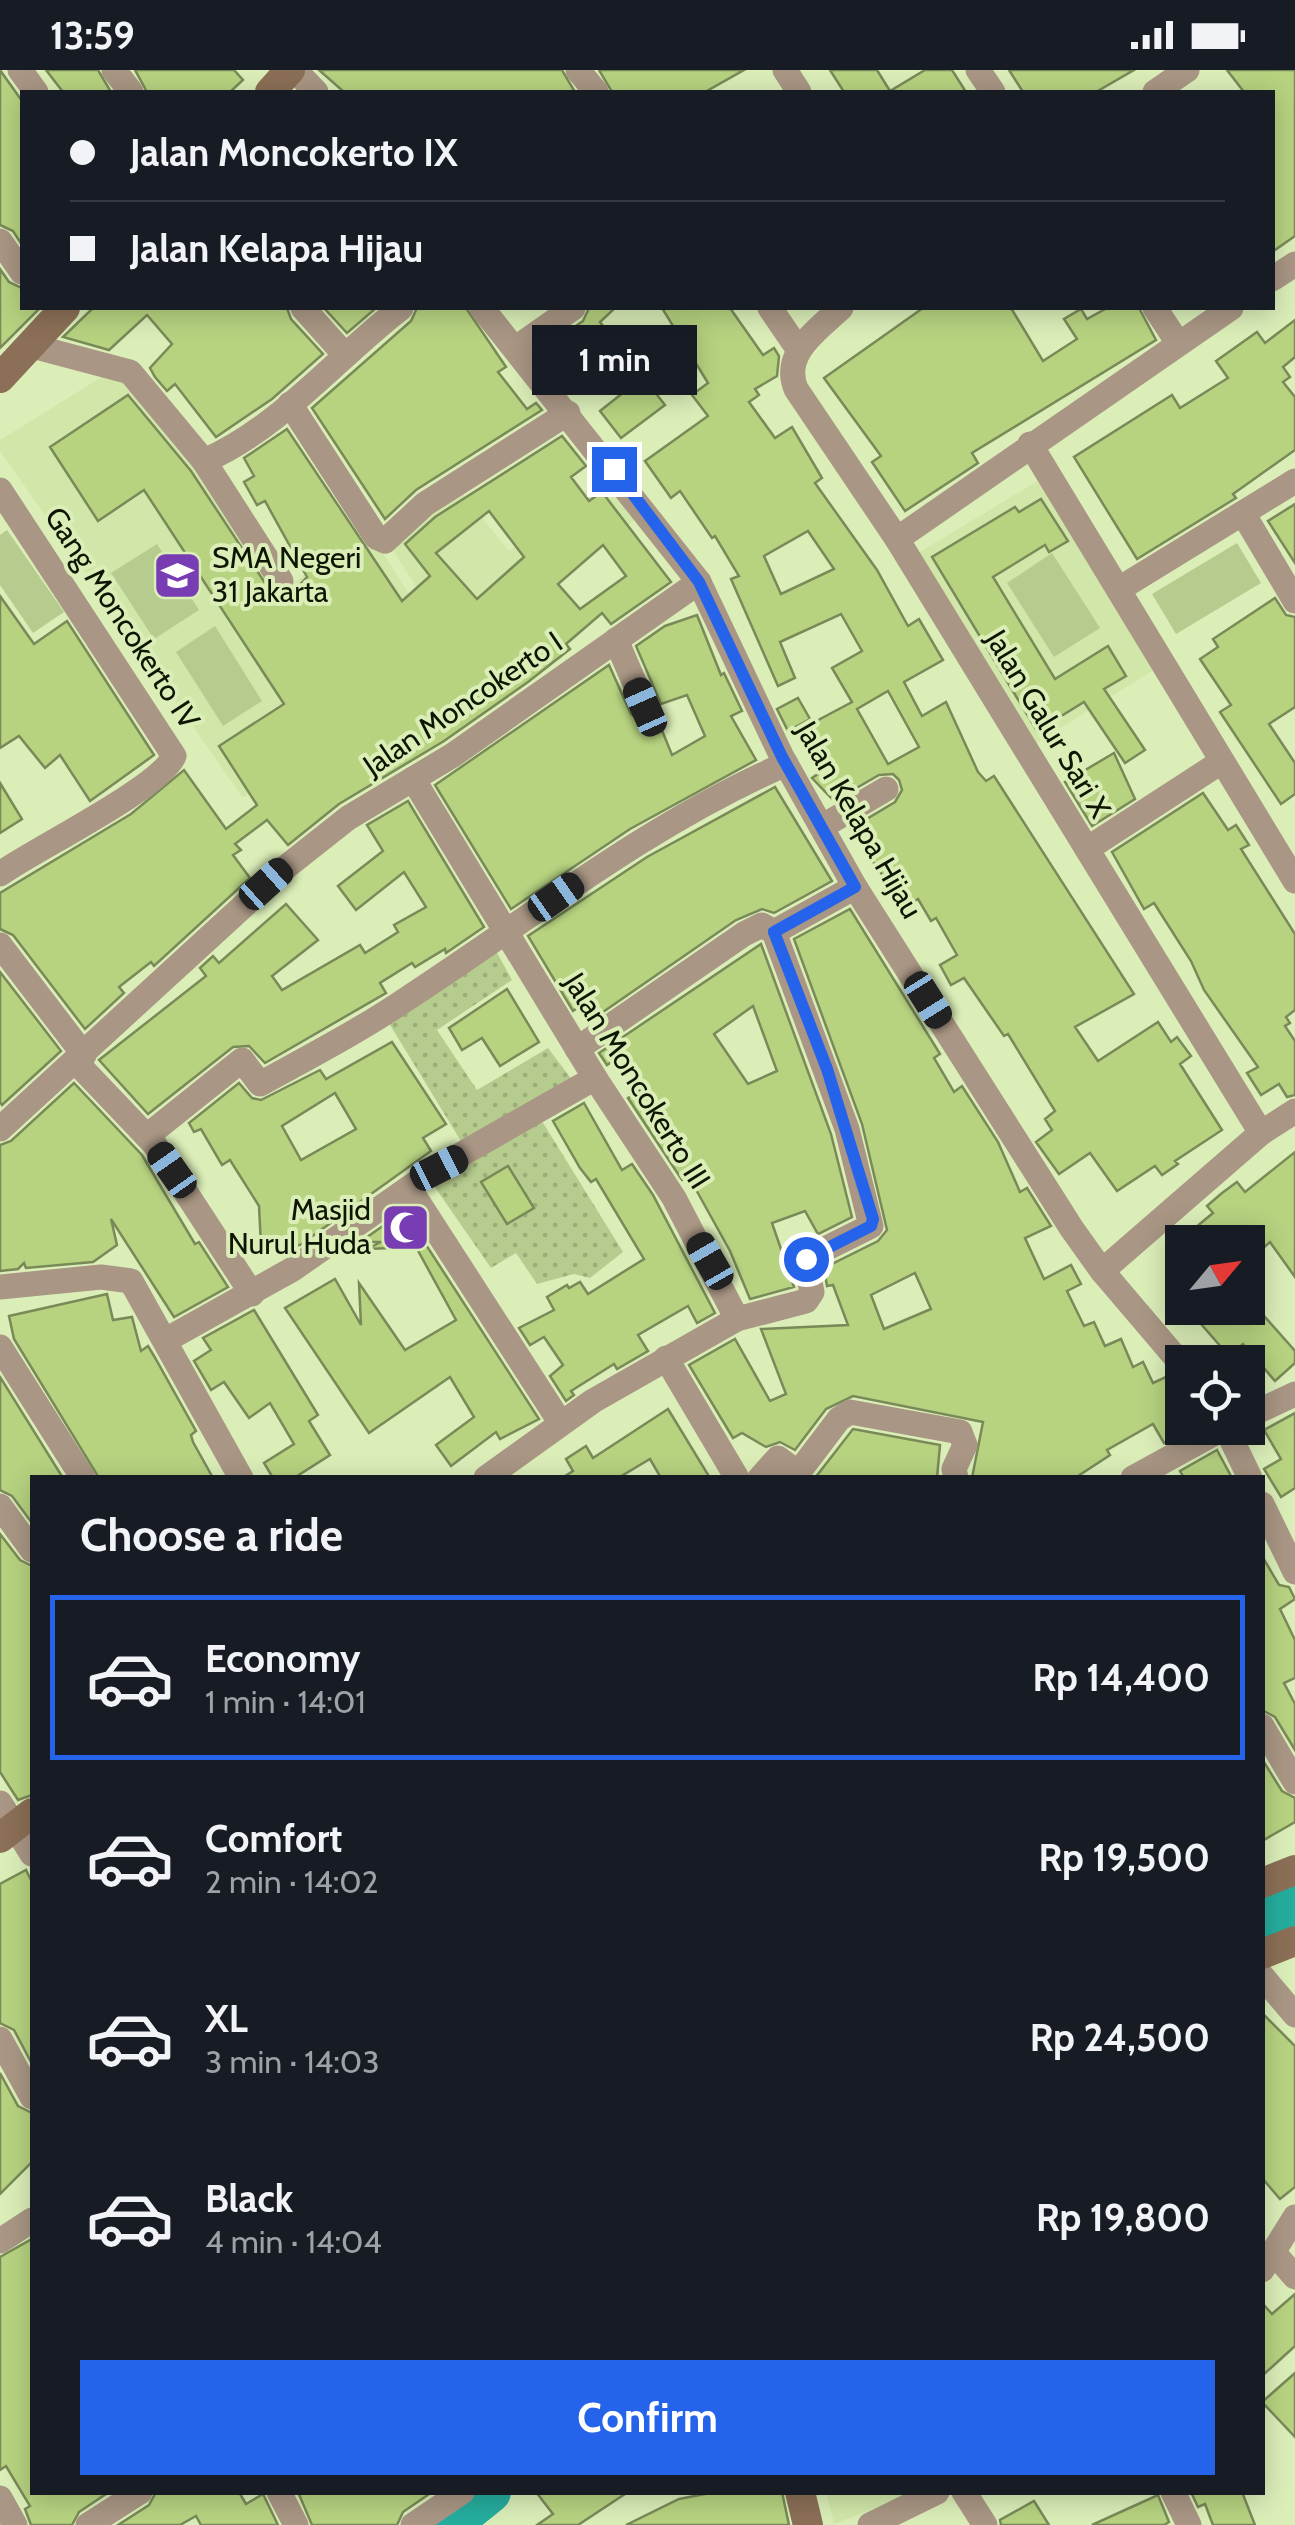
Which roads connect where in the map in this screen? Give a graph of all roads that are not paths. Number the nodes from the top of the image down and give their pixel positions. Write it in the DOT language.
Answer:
graph roads {
  1 [pos="114,70"];
  2 [pos="578,70"];
  3 [pos="1187,70"];
  4 [pos="301,77"];
  5 [pos="129,90"];
  6 [pos="274,90"];
  7 [pos="594,90"];
  8 [pos="1158,90"];
  9 [pos="0,241"];
  10 [pos="20,269"];
  11 [pos="57,310"];
  12 [pos="305,310"];
  13 [pos="398,310"];
  14 [pos="484,310"];
  15 [pos="570,310"];
  16 [pos="771,310"];
  17 [pos="840,310"];
  18 [pos="1156,310"];
  19 [pos="1228,310"];
  20 [pos="1178,343"];
  21 [pos="32,346"];
  22 [pos="516,348"];
  23 [pos="798,348"];
  24 [pos="345,355"];
  25 [pos="0,378"];
  26 [pos="290,404"];
  27 [pos="568,413"];
  28 [pos="1030,444"];
  29 [pos="204,461"];
  30 [pos="1295,481"];
  31 [pos="0,490"];
  32 [pos="1244,515"];
  33 [pos="897,539"];
  34 [pos="281,581"];
  35 [pos="699,582"];
  36 [pos="1119,589"];
  37 [pos="1295,601"];
  38 [pos="616,640"];
  39 [pos="645,707"];
  40 [pos="1222,762"];
  41 [pos="786,764"];
  42 [pos="412,779"];
  43 [pos="886,789"];
  44 [pos="822,826"];
  45 [pos="1087,850"];
  46 [pos="0,874"];
  47 [pos="1295,882"];
  48 [pos="855,887"];
  49 [pos="504,929"];
  50 [pos="774,932"];
  51 [pos="0,945"];
  52 [pos="576,1049"];
  53 [pos="80,1058"];
  54 [pos="594,1078"];
  55 [pos="1295,1111"];
  56 [pos="0,1129"];
  57 [pos="1261,1134"];
  58 [pos="147,1136"];
  59 [pos="409,1188"];
  60 [pos="1099,1267"];
  61 [pos="0,1286"];
  62 [pos="252,1294"];
  63 [pos="737,1319"];
  64 [pos="166,1340"];
  65 [pos="1165,1345"];
  66 [pos="0,1347"];
  67 [pos="666,1358"];
  68 [pos="1295,1394"];
  69 [pos="1265,1408"];
  70 [pos="560,1422"];
  71 [pos="1193,1445"];
  72 [pos="1228,1445"];
  73 [pos="81,1475"];
  74 [pos="238,1475"];
  75 [pos="490,1475"];
  76 [pos="735,1475"];
  77 [pos="763,1475"];
  78 [pos="800,1475"];
  79 [pos="955,1475"];
  80 [pos="1138,1475"];
  81 [pos="1248,1475"];
  82 [pos="0,1506"];
  83 [pos="1265,1510"];
  84 [pos="30,1547"];
  85 [pos="1295,1572"];
  86 [pos="1265,1731"];
  87 [pos="1295,1782"];
  88 [pos="12,1820"];
  89 [pos="30,1851"];
  90 [pos="1295,1870"];
  91 [pos="1265,1881"];
  92 [pos="1295,1941"];
  93 [pos="1265,1953"];
  94 [pos="1265,1980"];
  95 [pos="1295,2015"];
  96 [pos="0,2038"];
  97 [pos="30,2093"];
  98 [pos="1295,2218"];
  99 [pos="30,2221"];
  100 [pos="0,2241"];
  101 [pos="1268,2261"];
  102 [pos="1295,2277"];
  103 [pos="135,2495"];
  104 [pos="281,2495"];
  105 [pos="458,2495"];
  106 [pos="801,2495"];
  107 [pos="931,2495"];
  108 [pos="966,2495"];
  109 [pos="1174,2495"];
  110 [pos="0,2498"];
  111 [pos="15,2525"];
  112 [pos="88,2525"];
  113 [pos="296,2525"];
  114 [pos="414,2525"];
  115 [pos="808,2525"];
  116 [pos="870,2525"];
  117 [pos="985,2525"];
  118 [pos="1189,2525"];
  1 -- 5 [label="street"];
  2 -- 7 [label="street"];
  3 -- 8 [label="street"];
  4 -- 6 [label="street"];
  9 -- 10 [label="street"];
  11 -- 21 [label="street"];
  12 -- 24 [label="street"];
  13 -- 24 [label="street"];
  14 -- 22 [label="street, Jalan Kelapa Hijau"];
  15 -- 22 [label="street"];
  16 -- 23 [label="street"];
  17 -- 23 [label="street"];
  18 -- 20 [label="street"];
  19 -- 20 [label="street"];
  20 -- 28 [label="street"];
  21 -- 25 [label="street"];
  21 -- 29 [label="street"];
  22 -- 27 [label="street, Jalan Kelapa Hijau"];
  23 -- 33 [label="street, Jalan Galur Sari X"];
  24 -- 26 [label="street"];
  26 -- 27 [label="street"];
  26 -- 29 [label="street"];
  27 -- 35 [label="street, Jalan Kelapa Hijau"];
  28 -- 33 [label="street"];
  28 -- 36 [label="street"];
  29 -- 34 [label="street"];
  30 -- 32 [label="street"];
  31 -- 46 [label="street, Gang Moncokerto IV"];
  32 -- 36 [label="street"];
  32 -- 37 [label="street"];
  33 -- 45 [label="street, Jalan Galur Sari X"];
  35 -- 38 [label="street, Jalan Moncokerto I"];
  35 -- 41 [label="street, Jalan Kelapa Hijau"];
  36 -- 40 [label="street"];
  38 -- 39 [label="street"];
  38 -- 42 [label="street, Jalan Moncokerto I"];
  40 -- 45 [label="street"];
  40 -- 47 [label="street"];
  41 -- 44 [label="street, Jalan Kelapa Hijau"];
  41 -- 49 [label="street"];
  42 -- 49 [label="street, Jalan Moncokerto III"];
  42 -- 53 [label="street, Jalan Moncokerto I"];
  43 -- 44 [label="street"];
  44 -- 48 [label="street, Jalan Kelapa Hijau"];
  45 -- 57 [label="street, Jalan Galur Sari X"];
  48 -- 50 [label="street"];
  48 -- 60 [label="street, Jalan Kelapa Hijau"];
  49 -- 52 [label="street, Jalan Moncokerto III"];
  49 -- 58 [label="street"];
  50 -- 52 [label="street"];
  50 -- 63 [label="street"];
  51 -- 53 [label="street"];
  52 -- 54 [label="street, Jalan Moncokerto III"];
  53 -- 56 [label="street, Jalan Moncokerto I"];
  53 -- 58 [label="street"];
  54 -- 59 [label="street"];
  54 -- 63 [label="street, Jalan Moncokerto III"];
  55 -- 57 [label="street"];
  57 -- 60 [label="street"];
  58 -- 62 [label="street"];
  59 -- 62 [label="street"];
  59 -- 70 [label="street"];
  60 -- 65 [label="street, Jalan Kelapa Hijau"];
  61 -- 64 [label="street"];
  62 -- 64 [label="street"];
  63 -- 67 [label="street"];
  64 -- 74 [label="street"];
  66 -- 73 [label="street"];
  67 -- 70 [label="street"];
  67 -- 76 [label="street"];
  68 -- 69 [label="street"];
  70 -- 75 [label="street"];
  71 -- 80 [label="street"];
  72 -- 81 [label="street"];
  77 -- 78 [label="street"];
  78 -- 79 [label="street"];
  82 -- 84 [label="street"];
  83 -- 85 [label="street"];
  86 -- 87 [label="street"];
  88 -- 89 [label="street"];
  90 -- 91 [label="street"];
  92 -- 93 [label="street"];
  94 -- 95 [label="street"];
  96 -- 97 [label="street"];
  98 -- 101 [label="street"];
  99 -- 100 [label="street"];
  101 -- 102 [label="street"];
  103 -- 112 [label="street"];
  104 -- 113 [label="street"];
  105 -- 114 [label="street"];
  106 -- 115 [label="street"];
  107 -- 116 [label="street"];
  108 -- 117 [label="street"];
  109 -- 118 [label="street"];
  110 -- 111 [label="street"];
}
